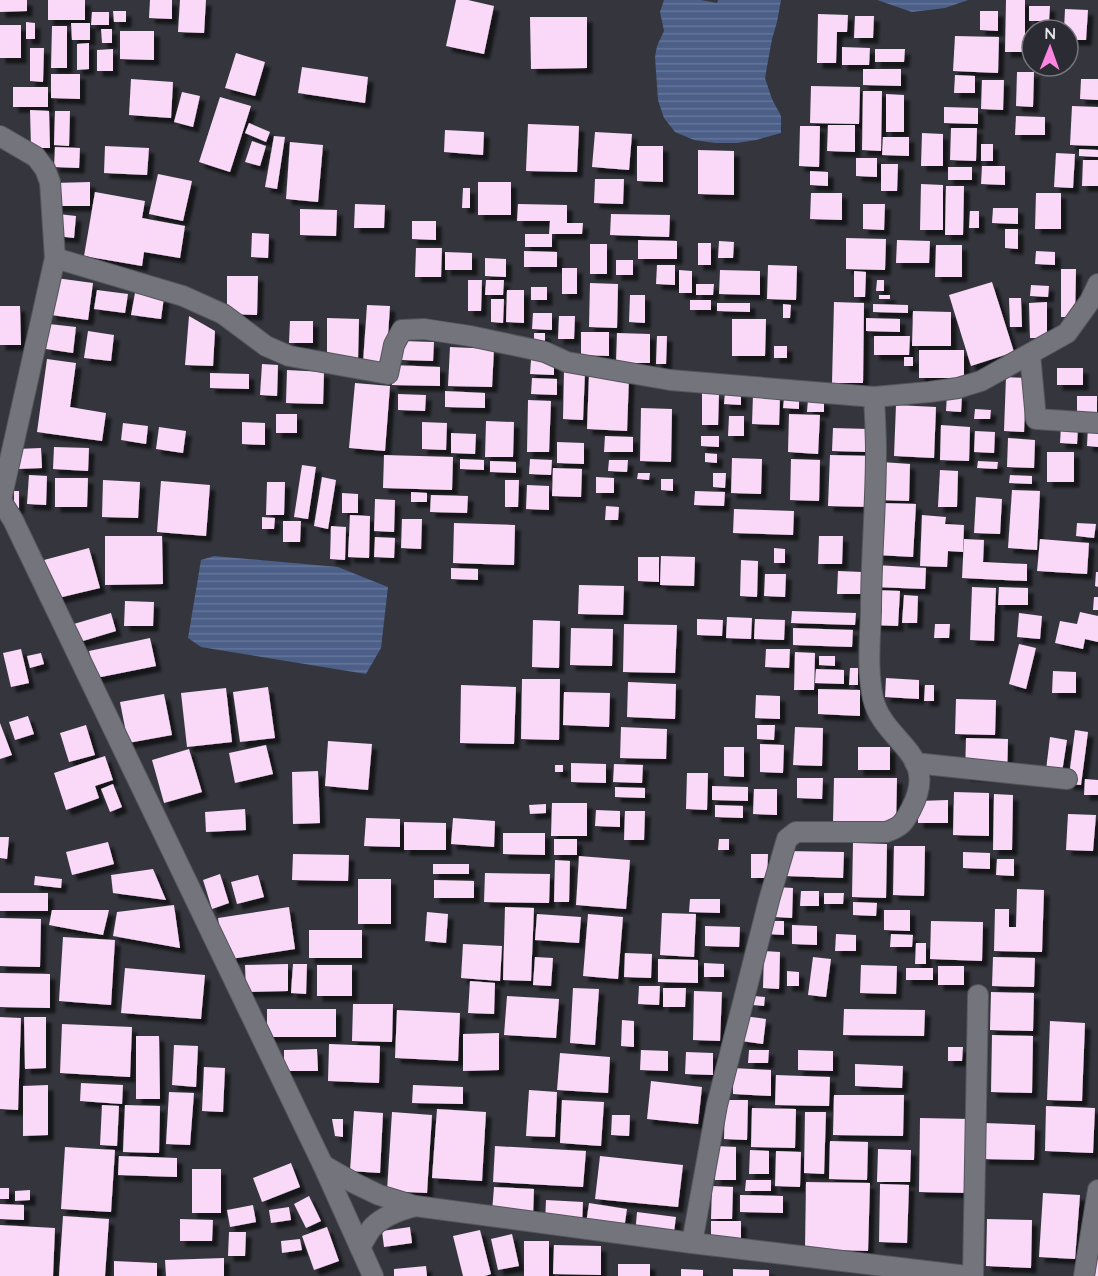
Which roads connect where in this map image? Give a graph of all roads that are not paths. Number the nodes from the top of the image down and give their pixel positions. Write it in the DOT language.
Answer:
graph roads {
  1 [pos="0,136"];
  2 [pos="55,258"];
  3 [pos="1098,284"];
  4 [pos="1030,354"];
  5 [pos="874,398"];
  6 [pos="1098,423"];
  7 [pos="0,499"];
  8 [pos="915,763"];
  9 [pos="1067,779"];
  10 [pos="978,995"];
  11 [pos="323,1165"];
  12 [pos="1098,1190"];
  13 [pos="415,1206"];
  14 [pos="692,1243"];
  15 [pos="360,1246"];
  16 [pos="373,1276"];
  17 [pos="967,1276"];
  18 [pos="973,1276"];
  19 [pos="1084,1276"];
  1 -- 2 [label="street"];
  2 -- 5 [label="street"];
  2 -- 7 [label="street"];
  3 -- 4 [label="street"];
  4 -- 5 [label="street"];
  4 -- 6 [label="street"];
  5 -- 8 [label="street"];
  7 -- 11 [label="street"];
  8 -- 9 [label="street"];
  8 -- 14 [label="street"];
  10 -- 18 [label="street"];
  11 -- 13 [label="street"];
  11 -- 15 [label="street"];
  12 -- 19 [label="street"];
  13 -- 14 [label="street"];
  13 -- 15 [label="street"];
  14 -- 17 [label="street"];
  15 -- 16 [label="street"];
}
